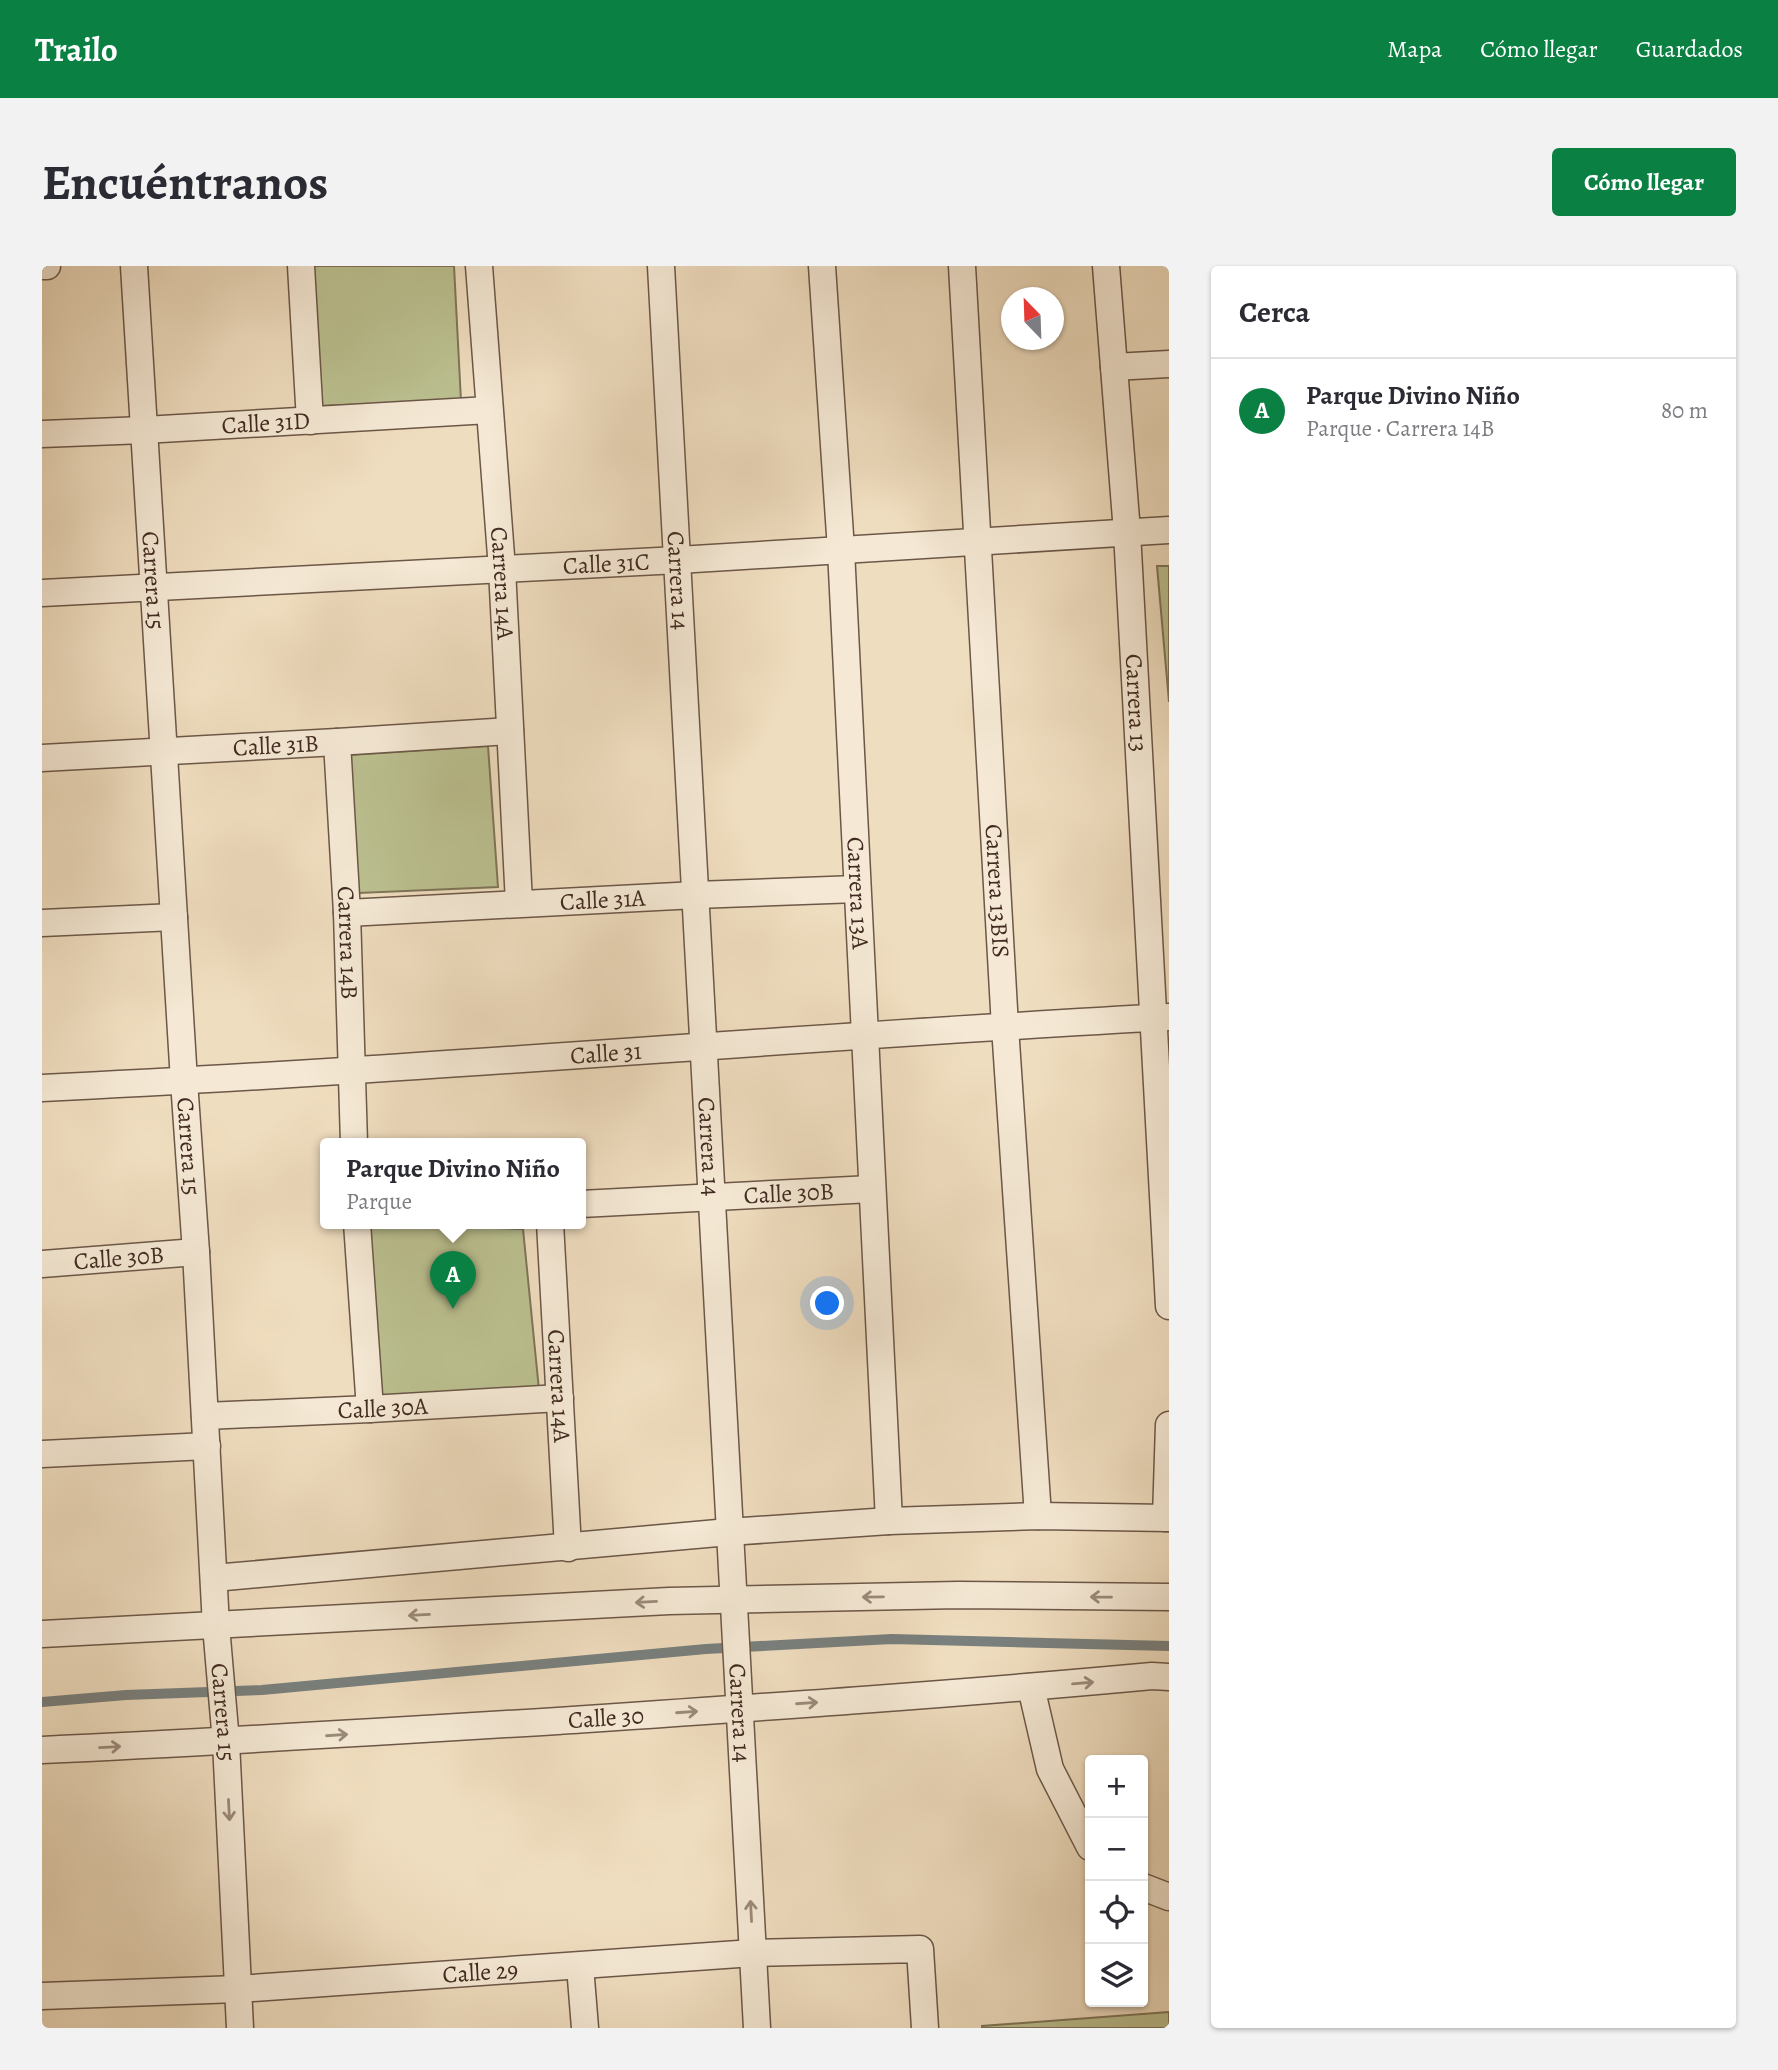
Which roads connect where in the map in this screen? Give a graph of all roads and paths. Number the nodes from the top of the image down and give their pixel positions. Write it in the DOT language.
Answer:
graph roads {
  1 [pos="135,266"];
  2 [pos="301,266"];
  3 [pos="479,266"];
  4 [pos="661,266"];
  5 [pos="822,266"];
  6 [pos="962,266"];
  7 [pos="1106,266"];
  8 [pos="1169,364"];
  9 [pos="1114,367"];
  10 [pos="489,410"];
  11 [pos="310,421"];
  12 [pos="144,430"];
  13 [pos="42,434"];
  14 [pos="1169,530"];
  15 [pos="1127,532"];
  16 [pos="976,542"];
  17 [pos="841,550"];
  18 [pos="678,560"];
  19 [pos="502,569"];
  20 [pos="154,588"];
  21 [pos="42,593"];
  22 [pos="510,731"];
  23 [pos="337,742"];
  24 [pos="164,751"];
  25 [pos="42,758"];
  26 [pos="857,889"];
  27 [pos="696,895"];
  28 [pos="519,903"];
  29 [pos="347,913"];
  30 [pos="174,917"];
  31 [pos="42,923"];
  32 [pos="1161,1018"];
  33 [pos="1005,1027"];
  34 [pos="864,1036"];
  35 [pos="704,1045"];
  36 [pos="352,1070"];
  37 [pos="184,1082"];
  38 [pos="42,1088"];
  39 [pos="354,1138"];
  40 [pos="1166,1181"];
  41 [pos="871,1189"];
  42 [pos="712,1197"];
  43 [pos="586,1204"];
  44 [pos="357,1229"];
  45 [pos="550,1229"];
  46 [pos="196,1252"];
  47 [pos="42,1264"];
  48 [pos="1169,1306"];
  49 [pos="560,1398"];
  50 [pos="370,1409"];
  51 [pos="205,1416"];
  52 [pos="1169,1425"];
  53 [pos="207,1446"];
  54 [pos="42,1454"];
  55 [pos="1038,1516"];
  56 [pos="1168,1518"];
  57 [pos="889,1521"];
  58 [pos="729,1532"];
  59 [pos="568,1548"];
  60 [pos="214,1578"];
  61 [pos="1169,1597"];
  62 [pos="733,1611"];
  63 [pos="216,1626"];
  64 [pos="42,1633"];
  65 [pos="1169,1677"];
  66 [pos="1031,1687"];
  67 [pos="739,1709"];
  68 [pos="225,1730"];
  69 [pos="42,1750"];
  70 [pos="1085,1837"];
  71 [pos="1148,1890"];
  72 [pos="1169,1897"];
  73 [pos="753,1954"];
  74 [pos="580,1966"];
  75 [pos="237,1989"];
  76 [pos="42,1996"];
  77 [pos="240,2028"];
  78 [pos="585,2028"];
  79 [pos="757,2028"];
  80 [pos="925,2028"];
  1 -- 12 [label="street, Carrera 15"];
  2 -- 11 [label="street"];
  3 -- 10 [label="street, Carrera 14A"];
  4 -- 18 [label="street, Carrera 14"];
  5 -- 17 [label="street, Carrera 13A"];
  6 -- 16 [label="street, Carrera 13BIS"];
  7 -- 9 [label="street, Carrera 13"];
  8 -- 9 [label="street"];
  9 -- 15 [label="street, Carrera 13"];
  10 -- 11 [label="street, Calle 31D"];
  10 -- 19 [label="street, Carrera 14A"];
  11 -- 12 [label="street, Calle 31D"];
  12 -- 13 [label="street, Calle 31D"];
  12 -- 20 [label="street, Carrera 15"];
  14 -- 15 [label="street, Calle 31C"];
  15 -- 16 [label="street, Calle 31C"];
  15 -- 32 [label="street, Carrera 13"];
  16 -- 17 [label="street, Calle 31C"];
  16 -- 33 [label="street, Carrera 13BIS"];
  17 -- 18 [label="street, Calle 31C"];
  17 -- 26 [label="street, Carrera 13A"];
  18 -- 19 [label="street, Calle 31C"];
  18 -- 27 [label="street, Carrera 14"];
  19 -- 20 [label="street, Calle 31C"];
  19 -- 22 [label="street, Carrera 14A"];
  20 -- 21 [label="street, Calle 31C"];
  20 -- 24 [label="street, Carrera 15"];
  22 -- 23 [label="street, Calle 31B"];
  22 -- 28 [label="street, Carrera 14A"];
  23 -- 24 [label="street, Calle 31B"];
  23 -- 29 [label="street, Carrera 14B"];
  24 -- 25 [label="street, Calle 31B"];
  24 -- 30 [label="street, Carrera 15"];
  26 -- 27 [label="street, Calle 31A"];
  26 -- 34 [label="street, Carrera 13A"];
  27 -- 28 [label="street, Calle 31A"];
  27 -- 35 [label="street, Carrera 14"];
  28 -- 29 [label="street, Calle 31A"];
  29 -- 36 [label="street, Carrera 14B"];
  30 -- 31 [label="street"];
  30 -- 37 [label="street, Carrera 15"];
  32 -- 33 [label="street, Calle 31"];
  32 -- 40 [label="street, Carrera 13"];
  33 -- 34 [label="street, Calle 31"];
  33 -- 55 [label="street, Carrera 13BIS"];
  34 -- 35 [label="street, Calle 31"];
  34 -- 41 [label="street, Carrera 13A"];
  35 -- 36 [label="street, Calle 31"];
  35 -- 42 [label="street, Carrera 14"];
  36 -- 37 [label="street, Calle 31"];
  36 -- 39 [label="street, Carrera 14B"];
  37 -- 38 [label="street, Calle 31"];
  37 -- 46 [label="street, Carrera 15"];
  40 -- 48 [label="street, Carrera 13"];
  41 -- 42 [label="street, Calle 30B"];
  41 -- 57 [label="street, Carrera 13A"];
  42 -- 43 [label="street, Calle 30B"];
  42 -- 58 [label="street, Carrera 14"];
  44 -- 50 [label="street"];
  45 -- 49 [label="street, Carrera 14A"];
  46 -- 47 [label="street, Calle 30B"];
  46 -- 51 [label="street, Carrera 15"];
  49 -- 50 [label="street, Calle 30A"];
  49 -- 59 [label="street, Carrera 14A"];
  50 -- 51 [label="street, Calle 30A"];
  51 -- 53 [label="street, Carrera 15"];
  52 -- 56 [label="street"];
  53 -- 54 [label="street"];
  53 -- 60 [label="street, Carrera 15"];
  55 -- 56 [label="street"];
  55 -- 57 [label="street"];
  57 -- 58 [label="street"];
  58 -- 59 [label="street"];
  58 -- 62 [label="street, Carrera 14"];
  59 -- 60 [label="street"];
  60 -- 63 [label="street, Carrera 15"];
  61 -- 62 [label="street, one-way"];
  62 -- 63 [label="street, one-way"];
  62 -- 67 [label="street, Carrera 14"];
  63 -- 64 [label="street"];
  63 -- 68 [label="street, Carrera 15"];
  66 -- 65 [label="street, Calle 30, one-way"];
  67 -- 66 [label="street, Calle 30, one-way"];
  66 -- 70 [label="street"];
  68 -- 67 [label="street, Calle 30, one-way"];
  73 -- 67 [label="street, Carrera 14, one-way"];
  69 -- 68 [label="street, Calle 30, one-way"];
  68 -- 75 [label="street, Carrera 15, one-way"];
  71 -- 72 [label="street"];
  73 -- 74 [label="street, Calle 29"];
  73 -- 79 [label="street, Carrera 14"];
  73 -- 80 [label="street, Calle 29"];
  74 -- 75 [label="street, Calle 29"];
  74 -- 78 [label="street"];
  75 -- 76 [label="street, Calle 29"];
  75 -- 77 [label="street, Carrera 15"];
}
